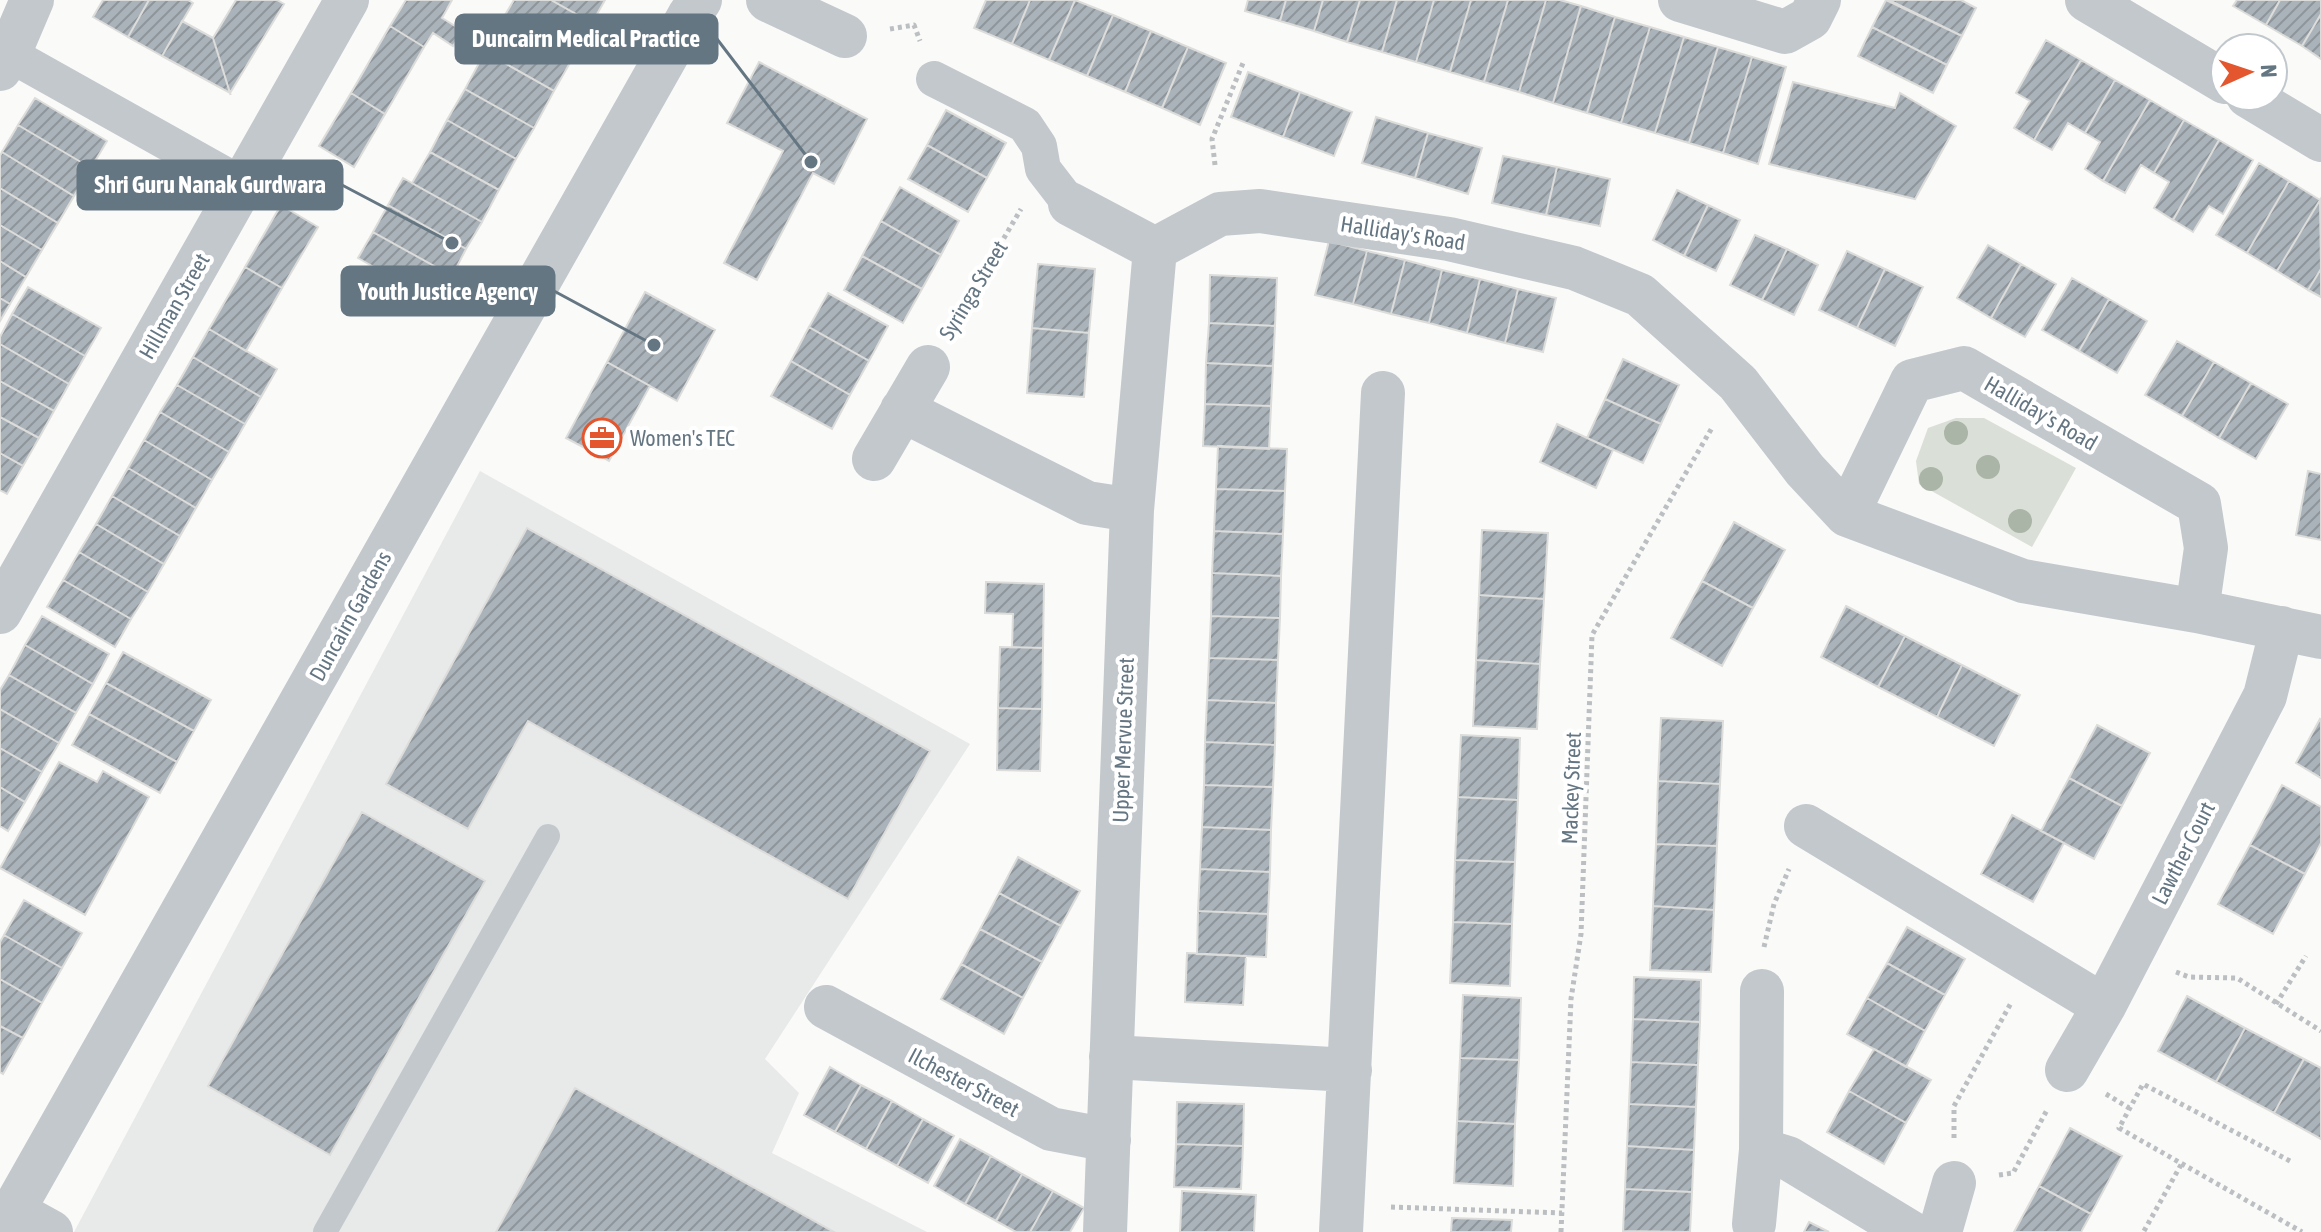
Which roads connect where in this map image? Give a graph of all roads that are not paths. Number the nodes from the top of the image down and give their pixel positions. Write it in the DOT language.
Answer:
graph roads {
  1 [pos="32,0"];
  2 [pos="347,0"];
  3 [pos="700,0"];
  4 [pos="768,0"];
  5 [pos="1680,0"];
  6 [pos="1819,0"];
  7 [pos="2087,0"];
  8 [pos="845,36"];
  9 [pos="5,62"];
  10 [pos="2209,72"];
  11 [pos="934,79"];
  12 [pos="2275,112"];
  13 [pos="2321,140"];
  14 [pos="243,185"];
  15 [pos="1070,204"];
  16 [pos="1155,249"];
  17 [pos="928,367"];
  18 [pos="1383,393"];
  19 [pos="902,410"];
  20 [pos="874,459"];
  21 [pos="1132,510"];
  22 [pos="1847,515"];
  23 [pos="2197,611"];
  24 [pos="0,612"];
  25 [pos="2301,632"];
  26 [pos="1806,826"];
  27 [pos="548,836"];
  28 [pos="1762,973"];
  29 [pos="2104,1006"];
  30 [pos="826,1007"];
  31 [pos="1111,1057"];
  32 [pos="1350,1070"];
  33 [pos="2067,1070"];
  34 [pos="1109,1140"];
  35 [pos="1761,1150"];
  36 [pos="1954,1183"];
  37 [pos="1342,1219"];
  38 [pos="7,1222"];
  39 [pos="1754,1224"];
  40 [pos="51,1232"];
  41 [pos="325,1232"];
  42 [pos="1105,1232"];
  43 [pos="1910,1232"];
  44 [pos="1940,1232"];
  1 -- 9 [label="street"];
  2 -- 14 [label="street, Hillman Street"];
  3 -- 38 [label="street, Duncairn Gardens"];
  4 -- 8 [label="street"];
  5 -- 6 [label="street"];
  7 -- 10 [label="street"];
  9 -- 14 [label="street"];
  11 -- 15 [label="street"];
  12 -- 13 [label="street"];
  14 -- 24 [label="street, Hillman Street"];
  15 -- 16 [label="street"];
  16 -- 21 [label="street, Upper Mervue Street"];
  16 -- 22 [label="street, Halliday's Road"];
  17 -- 19 [label="street"];
  18 -- 32 [label="street"];
  19 -- 20 [label="street"];
  19 -- 21 [label="street"];
  21 -- 31 [label="street, Upper Mervue Street"];
  22 -- 23 [label="street, Halliday's Road"];
  22 -- 23 [label="street, Halliday's Road"];
  23 -- 25 [label="street, Halliday's Road"];
  25 -- 29 [label="street, Lawther Court"];
  26 -- 29 [label="street"];
  27 -- 41 [label="lane"];
  28 -- 35 [label="street"];
  29 -- 33 [label="street, Lawther Court"];
  30 -- 34 [label="street, Ilchester Street"];
  31 -- 32 [label="street"];
  31 -- 34 [label="street, Upper Mervue Street"];
  32 -- 37 [label="street"];
  34 -- 42 [label="street, Upper Mervue Street"];
  35 -- 39 [label="street"];
  35 -- 43 [label="street"];
  36 -- 44 [label="street"];
  38 -- 40 [label="street"];
}
